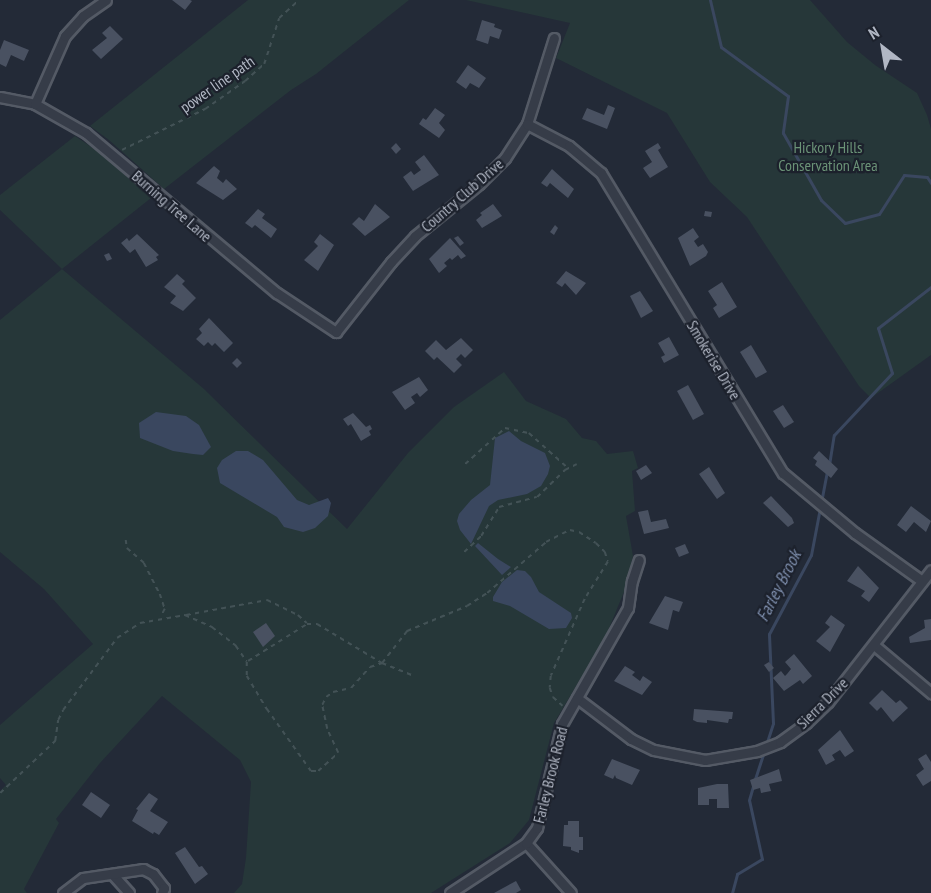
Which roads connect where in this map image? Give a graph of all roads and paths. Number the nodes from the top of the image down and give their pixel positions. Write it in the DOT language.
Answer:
graph roads {
  1 [pos="106,0"];
  2 [pos="299,0"];
  3 [pos="554,38"];
  4 [pos="0,97"];
  5 [pos="35,104"];
  6 [pos="527,124"];
  7 [pos="114,155"];
  8 [pos="336,332"];
  9 [pos="465,464"];
  10 [pos="578,464"];
  11 [pos="569,468"];
  12 [pos="126,540"];
  13 [pos="464,552"];
  14 [pos="639,560"];
  15 [pos="931,570"];
  16 [pos="922,581"];
  17 [pos="185,615"];
  18 [pos="161,617"];
  19 [pos="307,624"];
  20 [pos="874,645"];
  21 [pos="247,662"];
  22 [pos="382,663"];
  23 [pos="412,675"];
  24 [pos="931,693"];
  25 [pos="577,698"];
  26 [pos="563,706"];
  27 [pos="0,793"];
  28 [pos="526,843"];
  29 [pos="113,875"];
  30 [pos="63,893"];
  31 [pos="129,893"];
  32 [pos="162,893"];
  33 [pos="450,893"];
  34 [pos="571,893"];
  1 -- 5 [label="street"];
  2 -- 7 [label="path, power line path"];
  3 -- 6 [label="street, Country Club Drive"];
  4 -- 5 [label="street, Burning Tree Lane"];
  5 -- 7 [label="street, Burning Tree Lane"];
  6 -- 8 [label="street, Country Club Drive"];
  6 -- 16 [label="street, Smokerise Drive"];
  7 -- 8 [label="street, Burning Tree Lane"];
  9 -- 11 [label="path"];
  10 -- 11 [label="path"];
  11 -- 13 [label="path"];
  12 -- 18 [label="path"];
  14 -- 25 [label="street, Farley Brook Road"];
  15 -- 16 [label="street, Sierra Drive"];
  16 -- 20 [label="street, Sierra Drive"];
  17 -- 18 [label="path"];
  17 -- 19 [label="path"];
  17 -- 21 [label="path"];
  18 -- 27 [label="path"];
  19 -- 21 [label="path"];
  19 -- 22 [label="path"];
  20 -- 24 [label="street"];
  20 -- 25 [label="street, Sierra Drive"];
  21 -- 22 [label="path"];
  22 -- 23 [label="path"];
  22 -- 26 [label="path"];
  25 -- 28 [label="street, Farley Brook Road"];
  28 -- 33 [label="street, Farley Brook Road"];
  28 -- 34 [label="street"];
  29 -- 30 [label="street"];
  29 -- 31 [label="street"];
  29 -- 32 [label="street"];
}
